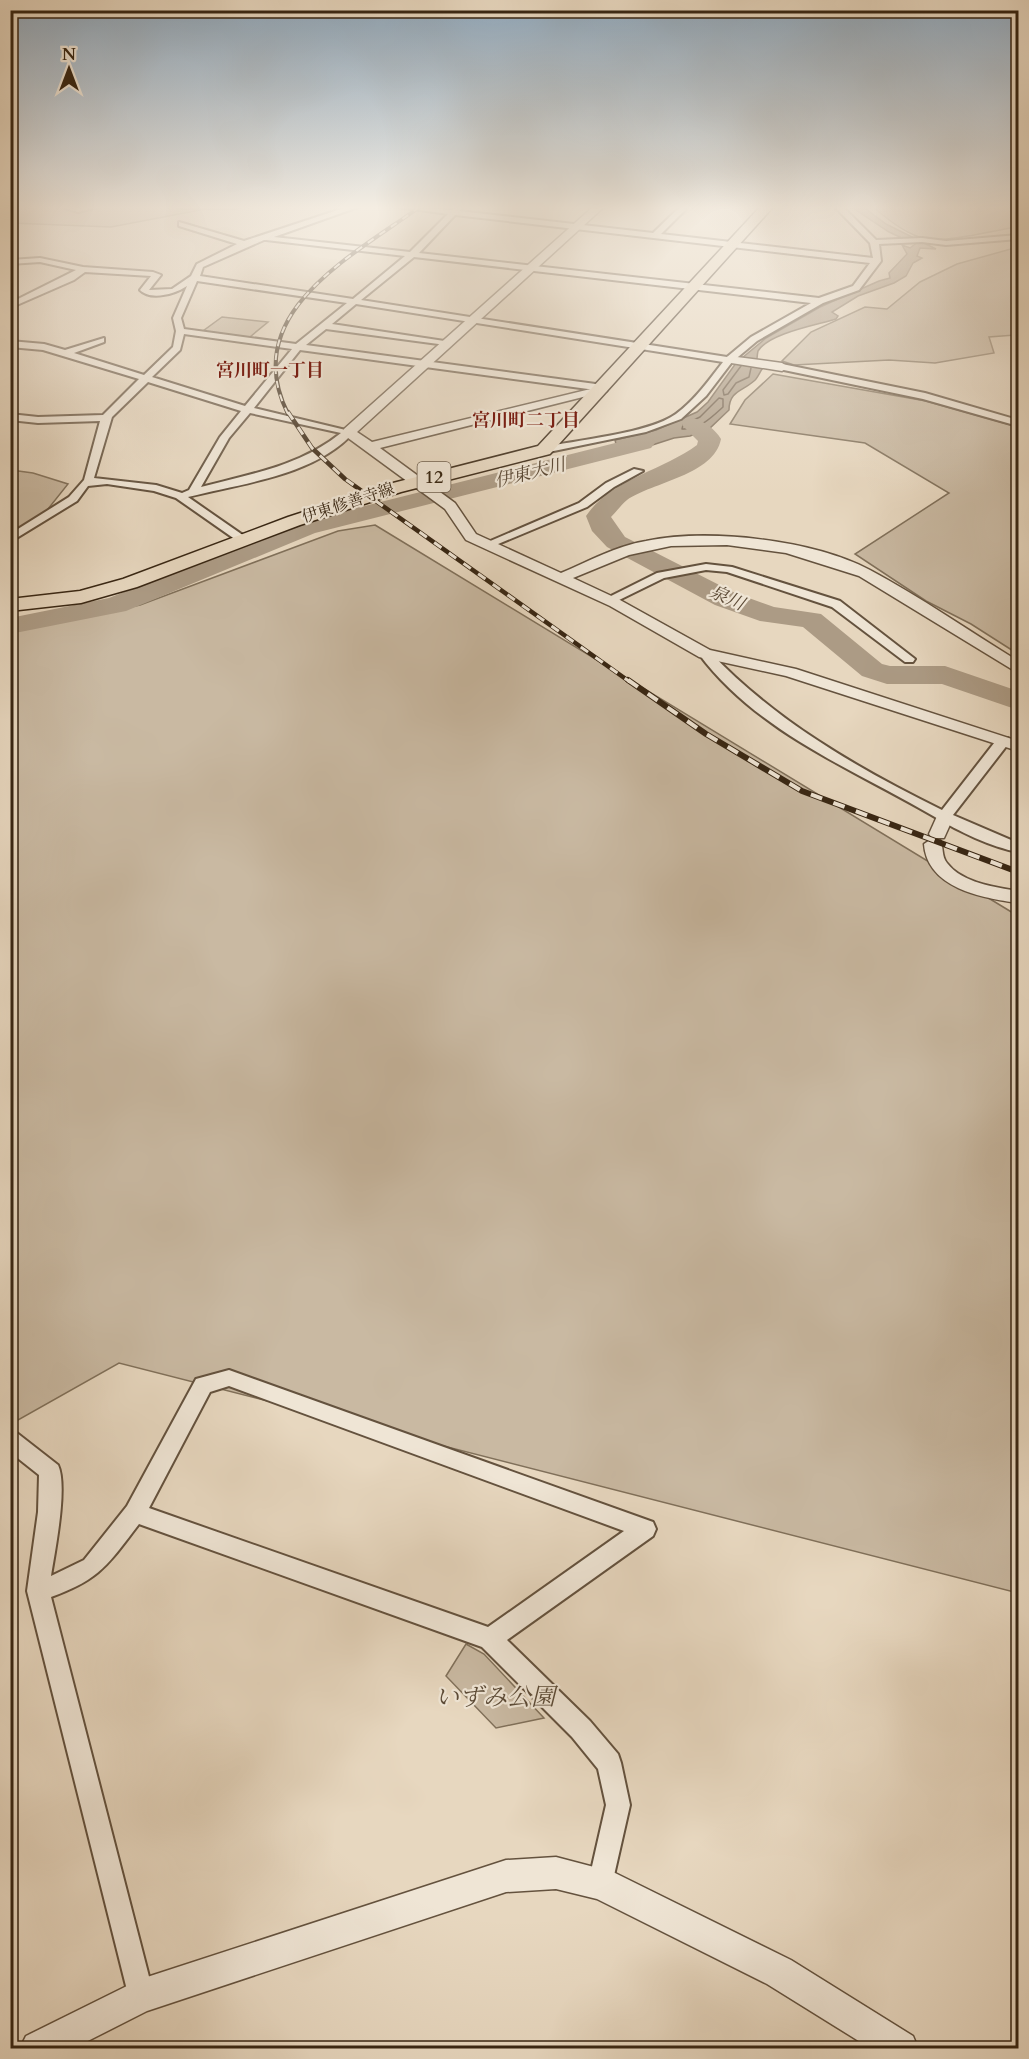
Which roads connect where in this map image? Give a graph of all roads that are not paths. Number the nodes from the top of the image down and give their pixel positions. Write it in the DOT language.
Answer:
graph roads {
  1 [pos="183,302"];
  2 [pos="349,302"];
  3 [pos="493,302"];
  4 [pos="680,302"];
  5 [pos="818,302"];
  6 [pos="355,303"];
  7 [pos="472,319"];
  8 [pos="324,326"];
  9 [pos="180,331"];
  10 [pos="101,340"];
  11 [pos="446,342"];
  12 [pos="10,344"];
  13 [pos="642,344"];
  14 [pos="297,348"];
  15 [pos="64,354"];
  16 [pos="729,360"];
  17 [pos="422,363"];
  18 [pos="782,367"];
  19 [pos="143,379"];
  20 [pos="603,388"];
  21 [pos="246,409"];
  22 [pos="10,417"];
  23 [pos="106,418"];
  24 [pos="1018,423"];
  25 [pos="349,432"];
  26 [pos="369,447"];
  27 [pos="544,450"];
  28 [pos="638,471"];
  29 [pos="90,481"];
  30 [pos="421,485"];
  31 [pos="193,492"];
  32 [pos="180,496"];
  33 [pos="10,539"];
  34 [pos="243,540"];
  35 [pos="487,545"];
  36 [pos="560,578"];
  37 [pos="609,600"];
  38 [pos="15,606"];
  39 [pos="705,654"];
  40 [pos="909,659"];
  41 [pos="1018,668"];
  42 [pos="1011,744"];
  43 [pos="938,832"];
  44 [pos="1018,848"];
  45 [pos="1018,897"];
  46 [pos="10,1439"];
  47 [pos="135,1513"];
  48 [pos="38,1591"];
  49 [pos="490,1639"];
  50 [pos="601,1884"];
  51 [pos="141,1996"];
  52 [pos="38,2049"];
  53 [pos="900,2049"];
  1 -- 9 [label="street"];
  2 -- 6 [label="street"];
  3 -- 7 [label="street"];
  4 -- 13 [label="main road"];
  5 -- 16 [label="street"];
  6 -- 7 [label="street"];
  6 -- 8 [label="street"];
  7 -- 11 [label="street"];
  7 -- 13 [label="street"];
  8 -- 11 [label="street"];
  8 -- 14 [label="street"];
  9 -- 14 [label="street"];
  9 -- 19 [label="street"];
  10 -- 15 [label="street"];
  11 -- 17 [label="street"];
  12 -- 15 [label="street"];
  13 -- 16 [label="street"];
  13 -- 20 [label="main road"];
  14 -- 17 [label="street"];
  14 -- 21 [label="street"];
  15 -- 19 [label="street"];
  16 -- 18 [label="street"];
  16 -- 27 [label="street"];
  17 -- 20 [label="street"];
  17 -- 25 [label="street"];
  18 -- 24 [label="street"];
  19 -- 21 [label="street"];
  19 -- 23 [label="street"];
  20 -- 26 [label="street"];
  20 -- 27 [label="main road"];
  21 -- 25 [label="street"];
  21 -- 31 [label="street"];
  22 -- 23 [label="street"];
  23 -- 29 [label="street"];
  25 -- 26 [label="street"];
  25 -- 31 [label="street"];
  26 -- 30 [label="street"];
  27 -- 30 [label="main road, 伊東修善寺線 / 12"];
  28 -- 35 [label="street"];
  29 -- 32 [label="street"];
  29 -- 33 [label="street"];
  30 -- 34 [label="main road, 伊東修善寺線 / 12"];
  30 -- 35 [label="street"];
  31 -- 32 [label="street"];
  32 -- 34 [label="street"];
  34 -- 38 [label="main road, 伊東修善寺線 / 12"];
  35 -- 36 [label="street"];
  36 -- 37 [label="street"];
  36 -- 41 [label="street"];
  37 -- 39 [label="street"];
  37 -- 40 [label="street"];
  39 -- 42 [label="street"];
  39 -- 43 [label="street"];
  42 -- 43 [label="street"];
  43 -- 44 [label="street"];
  43 -- 45 [label="street"];
  46 -- 48 [label="street"];
  47 -- 48 [label="street"];
  47 -- 49 [label="street"];
  47 -- 49 [label="street"];
  48 -- 51 [label="street"];
  49 -- 50 [label="street"];
  50 -- 51 [label="street"];
  50 -- 53 [label="street"];
  51 -- 52 [label="street"];
}
